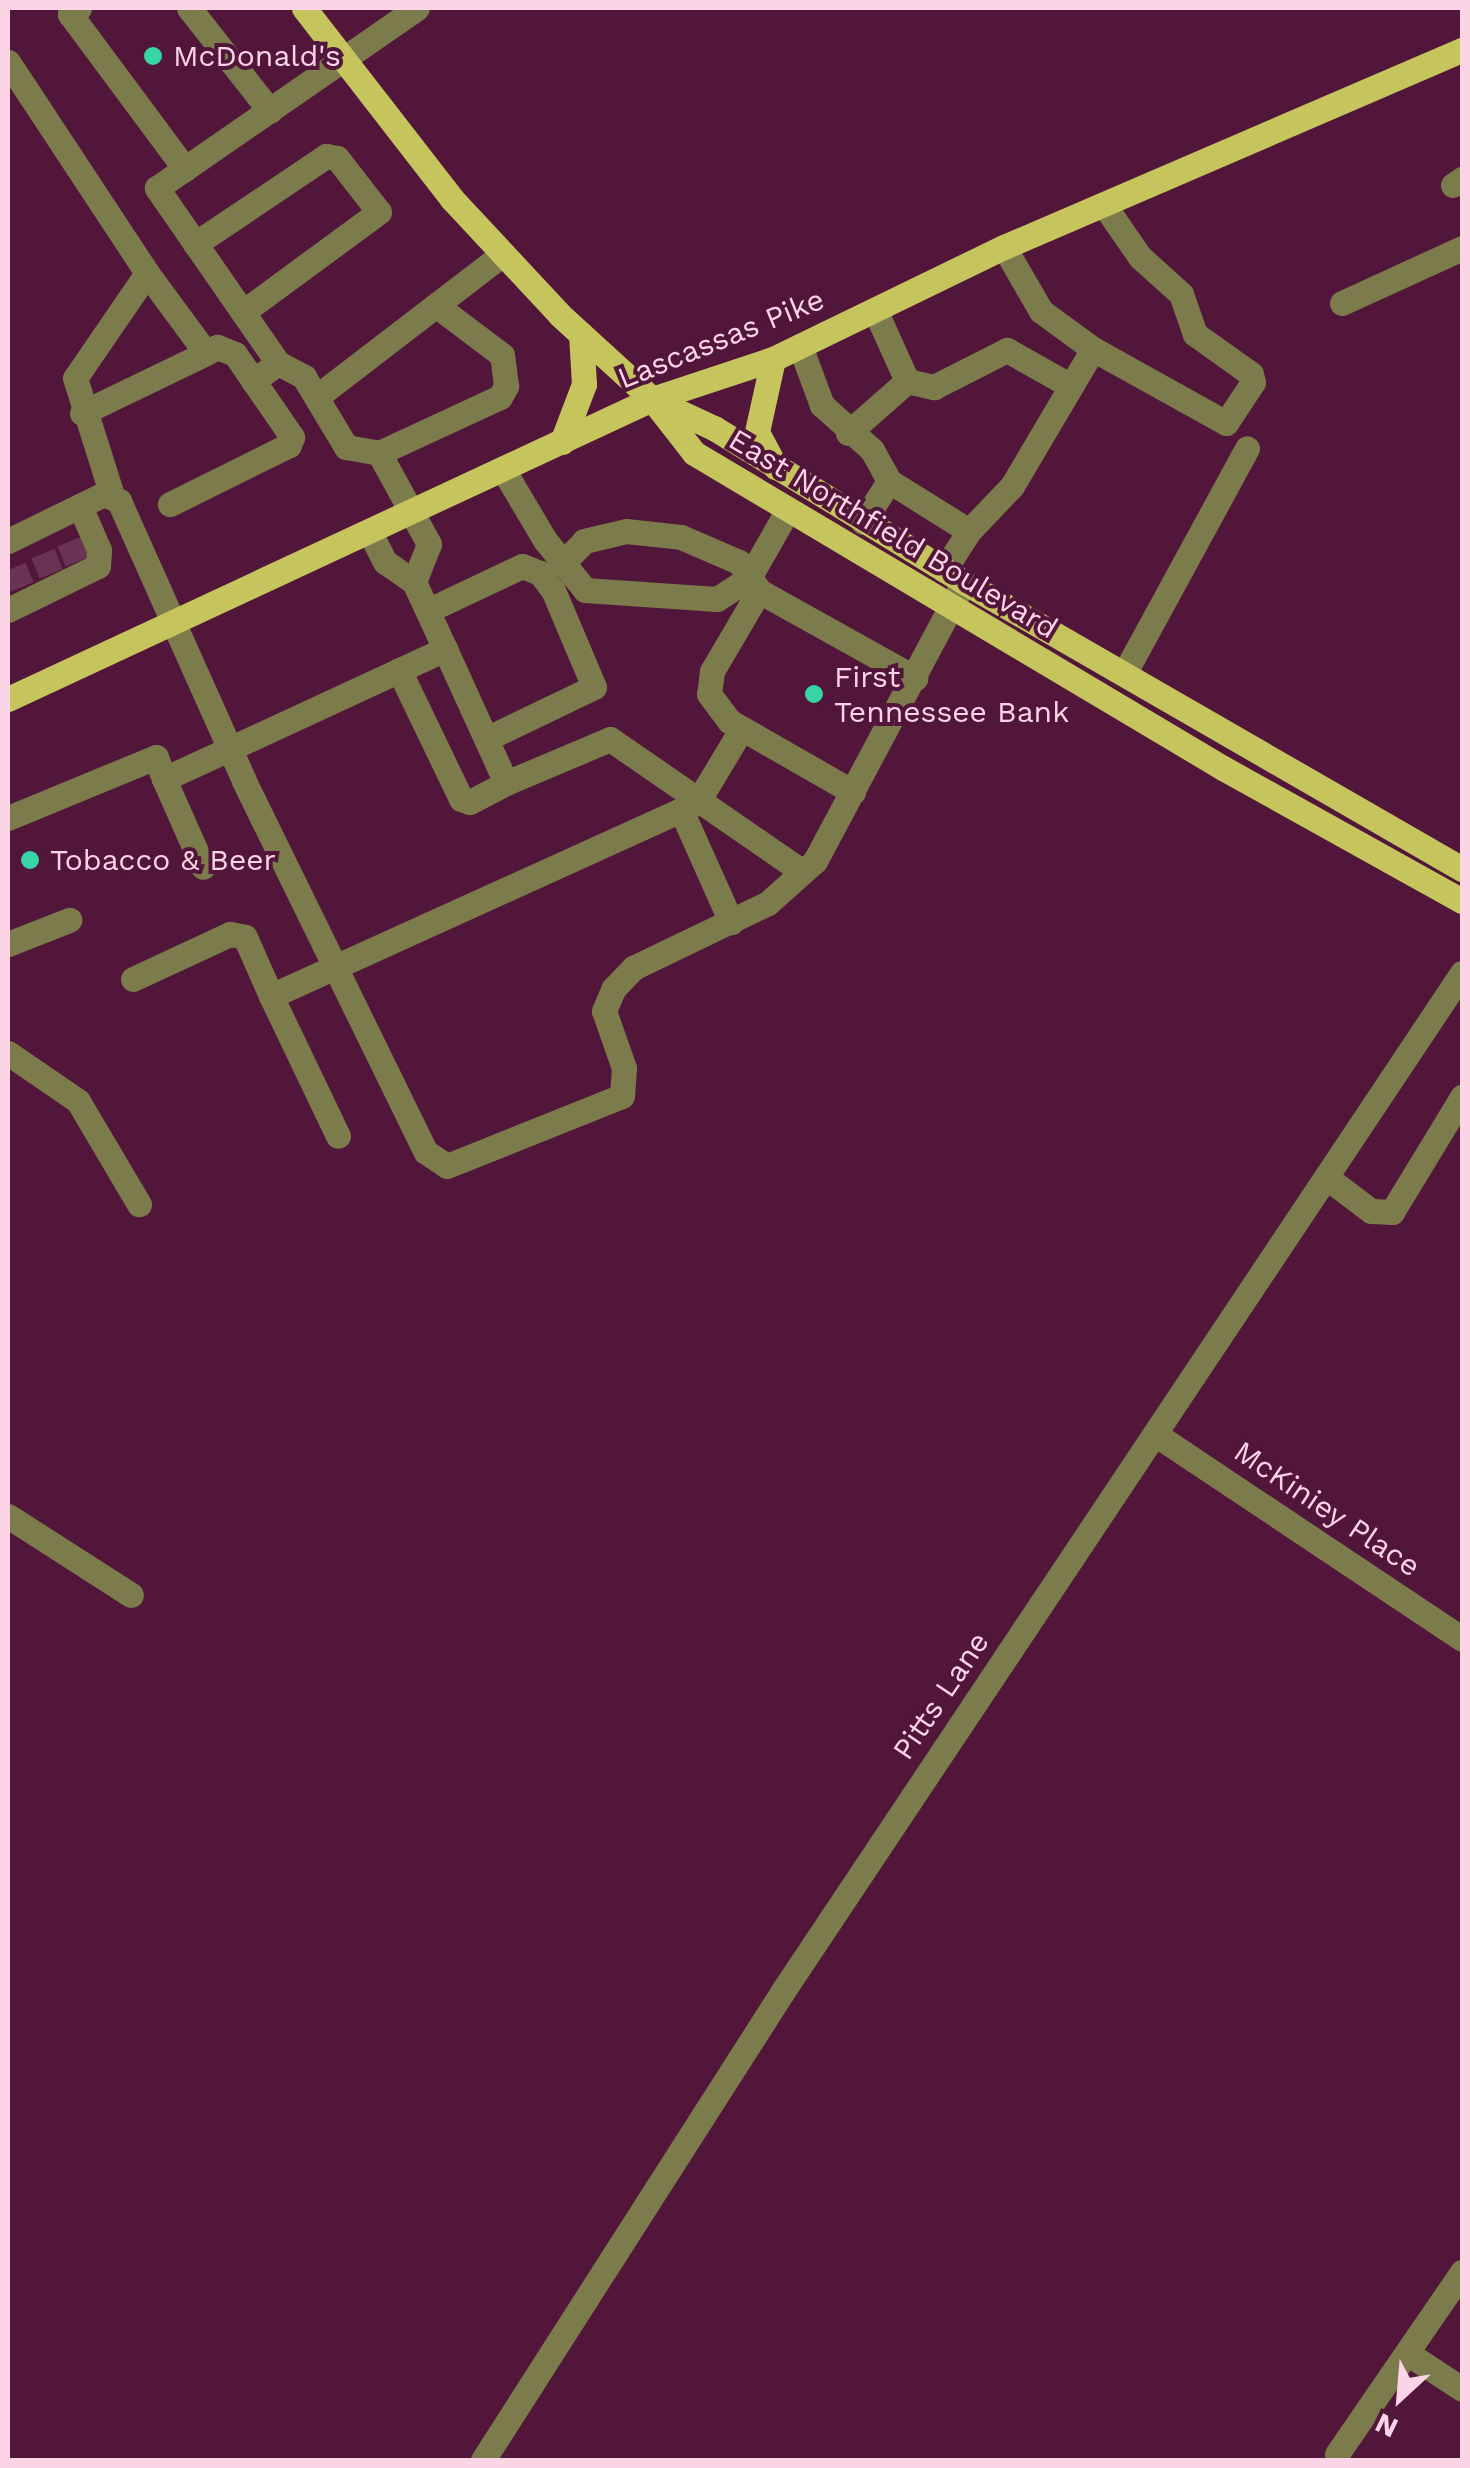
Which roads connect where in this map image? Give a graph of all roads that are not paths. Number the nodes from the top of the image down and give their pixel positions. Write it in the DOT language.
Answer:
graph roads {
  1 [pos="188,8"];
  2 [pos="304,8"];
  3 [pos="417,8"];
  4 [pos="71,10"];
  5 [pos="1462,51"];
  6 [pos="344,60"];
  7 [pos="8,62"];
  8 [pos="270,111"];
  9 [pos="184,169"];
  10 [pos="1104,204"];
  11 [pos="195,244"];
  12 [pos="1004,248"];
  13 [pos="1462,248"];
  14 [pos="504,254"];
  15 [pos="147,273"];
  16 [pos="1342,303"];
  17 [pos="437,306"];
  18 [pos="875,310"];
  19 [pos="242,312"];
  20 [pos="580,334"];
  21 [pos="800,346"];
  22 [pos="1093,349"];
  23 [pos="206,354"];
  24 [pos="773,359"];
  25 [pos="278,363"];
  26 [pos="253,381"];
  27 [pos="908,381"];
  28 [pos="1071,386"];
  29 [pos="319,395"];
  30 [pos="652,399"];
  31 [pos="82,413"];
  32 [pos="848,433"];
  33 [pos="562,442"];
  34 [pos="1247,448"];
  35 [pos="379,453"];
  36 [pos="504,471"];
  37 [pos="778,472"];
  38 [pos="889,481"];
  39 [pos="112,495"];
  40 [pos="170,504"];
  41 [pos="69,511"];
  42 [pos="416,511"];
  43 [pos="786,512"];
  44 [pos="864,522"];
  45 [pos="32,529"];
  46 [pos="970,530"];
  47 [pos="370,533"];
  48 [pos="8,541"];
  49 [pos="76,559"];
  50 [pos="564,563"];
  51 [pos="50,571"];
  52 [pos="954,576"];
  53 [pos="414,582"];
  54 [pos="754,585"];
  55 [pos="14,590"];
  56 [pos="951,608"];
  57 [pos="429,610"];
  58 [pos="179,624"];
  59 [pos="445,649"];
  60 [pos="399,670"];
  61 [pos="1124,674"];
  62 [pos="915,678"];
  63 [pos="8,699"];
  64 [pos="742,728"];
  65 [pos="488,738"];
  66 [pos="1238,741"];
  67 [pos="230,748"];
  68 [pos="1223,768"];
  69 [pos="164,778"];
  70 [pos="506,783"];
  71 [pos="853,792"];
  72 [pos="689,807"];
  73 [pos="8,818"];
  74 [pos="203,867"];
  75 [pos="1462,869"];
  76 [pos="803,872"];
  77 [pos="1462,901"];
  78 [pos="69,920"];
  79 [pos="731,922"];
  80 [pos="8,944"];
  81 [pos="336,969"];
  82 [pos="1462,973"];
  83 [pos="133,978"];
  84 [pos="271,996"];
  85 [pos="8,1053"];
  86 [pos="1462,1096"];
  87 [pos="1454,1130"];
  88 [pos="338,1136"];
  89 [pos="1326,1177"];
  90 [pos="139,1204"];
  91 [pos="1155,1434"];
  92 [pos="8,1516"];
  93 [pos="131,1595"];
  94 [pos="1462,1639"];
  95 [pos="1462,2272"];
  96 [pos="1407,2353"];
  97 [pos="1462,2389"];
  98 [pos="1337,2454"];
  99 [pos="482,2460"];
  1 -- 8 [label="street"];
  2 -- 6 [label="main road"];
  3 -- 6 [label="street"];
  4 -- 9 [label="street"];
  5 -- 10 [label="main road, Lascassas Pike"];
  6 -- 8 [label="street"];
  6 -- 14 [label="main road"];
  7 -- 15 [label="street"];
  8 -- 9 [label="street"];
  9 -- 11 [label="street"];
  10 -- 12 [label="main road, Lascassas Pike"];
  10 -- 22 [label="street"];
  11 -- 19 [label="street"];
  11 -- 19 [label="street"];
  12 -- 18 [label="main road, Lascassas Pike"];
  12 -- 22 [label="street"];
  13 -- 16 [label="street"];
  14 -- 17 [label="street"];
  14 -- 20 [label="main road"];
  15 -- 23 [label="street"];
  15 -- 31 [label="street"];
  17 -- 29 [label="street"];
  17 -- 35 [label="street"];
  18 -- 21 [label="main road, Lascassas Pike"];
  18 -- 27 [label="street"];
  19 -- 25 [label="street"];
  20 -- 30 [label="main road"];
  20 -- 33 [label="main road"];
  21 -- 24 [label="main road, Lascassas Pike"];
  21 -- 32 [label="street"];
  22 -- 28 [label="street"];
  23 -- 26 [label="street"];
  23 -- 31 [label="street"];
  24 -- 30 [label="main road, Lascassas Pike"];
  24 -- 37 [label="main road"];
  25 -- 26 [label="street"];
  25 -- 29 [label="street"];
  26 -- 40 [label="street"];
  27 -- 28 [label="street"];
  27 -- 32 [label="street"];
  28 -- 46 [label="street"];
  29 -- 35 [label="street"];
  30 -- 33 [label="main road, Lascassas Pike"];
  30 -- 37 [label="main road, East Northfield Boulevard"];
  30 -- 43 [label="main road, East Northfield Boulevard"];
  31 -- 39 [label="street"];
  32 -- 38 [label="street"];
  33 -- 36 [label="main road, Lascassas Pike"];
  34 -- 61 [label="street"];
  35 -- 42 [label="street"];
  36 -- 42 [label="main road, Lascassas Pike"];
  36 -- 50 [label="street"];
  37 -- 44 [label="main road, East Northfield Boulevard"];
  38 -- 44 [label="street"];
  38 -- 46 [label="street"];
  39 -- 41 [label="street"];
  39 -- 58 [label="street"];
  41 -- 45 [label="street"];
  41 -- 49 [label="street"];
  41 -- 49 [label="street"];
  42 -- 47 [label="main road, Lascassas Pike"];
  42 -- 53 [label="street"];
  43 -- 54 [label="street"];
  43 -- 56 [label="main road, East Northfield Boulevard"];
  44 -- 52 [label="main road, East Northfield Boulevard"];
  45 -- 48 [label="street"];
  45 -- 51 [label="street"];
  46 -- 52 [label="street"];
  47 -- 53 [label="street"];
  47 -- 58 [label="main road, Lascassas Pike"];
  49 -- 51 [label="street"];
  50 -- 54 [label="street"];
  50 -- 54 [label="street"];
  51 -- 55 [label="street"];
  52 -- 56 [label="street"];
  52 -- 61 [label="main road, East Northfield Boulevard"];
  53 -- 57 [label="street"];
  54 -- 62 [label="street"];
  54 -- 64 [label="street"];
  56 -- 62 [label="street"];
  56 -- 68 [label="main road, East Northfield Boulevard"];
  57 -- 59 [label="street"];
  57 -- 65 [label="street"];
  58 -- 63 [label="main road, Lascassas Pike"];
  58 -- 67 [label="street"];
  59 -- 60 [label="street"];
  59 -- 65 [label="street"];
  60 -- 67 [label="street"];
  60 -- 70 [label="street"];
  61 -- 66 [label="main road, East Northfield Boulevard"];
  62 -- 71 [label="street"];
  64 -- 71 [label="street"];
  64 -- 72 [label="street"];
  65 -- 70 [label="street"];
  66 -- 68 [label="main road"];
  66 -- 75 [label="main road, East Northfield Boulevard"];
  67 -- 69 [label="street"];
  67 -- 81 [label="street"];
  68 -- 77 [label="main road, East Northfield Boulevard"];
  69 -- 73 [label="street"];
  69 -- 74 [label="street"];
  70 -- 72 [label="street"];
  71 -- 76 [label="street"];
  72 -- 76 [label="street"];
  72 -- 79 [label="street"];
  72 -- 81 [label="street"];
  76 -- 79 [label="street"];
  78 -- 80 [label="street"];
  79 -- 81 [label="street"];
  81 -- 84 [label="street"];
  82 -- 89 [label="street, Pitts Lane"];
  83 -- 84 [label="street"];
  84 -- 88 [label="street"];
  85 -- 90 [label="street"];
  86 -- 87 [label="street"];
  87 -- 89 [label="street"];
  89 -- 91 [label="street, Pitts Lane"];
  91 -- 94 [label="street, McKiniey Place"];
  91 -- 99 [label="street, Pitts Lane"];
  92 -- 93 [label="street"];
  95 -- 96 [label="street"];
  96 -- 97 [label="street"];
  96 -- 98 [label="street"];
}
